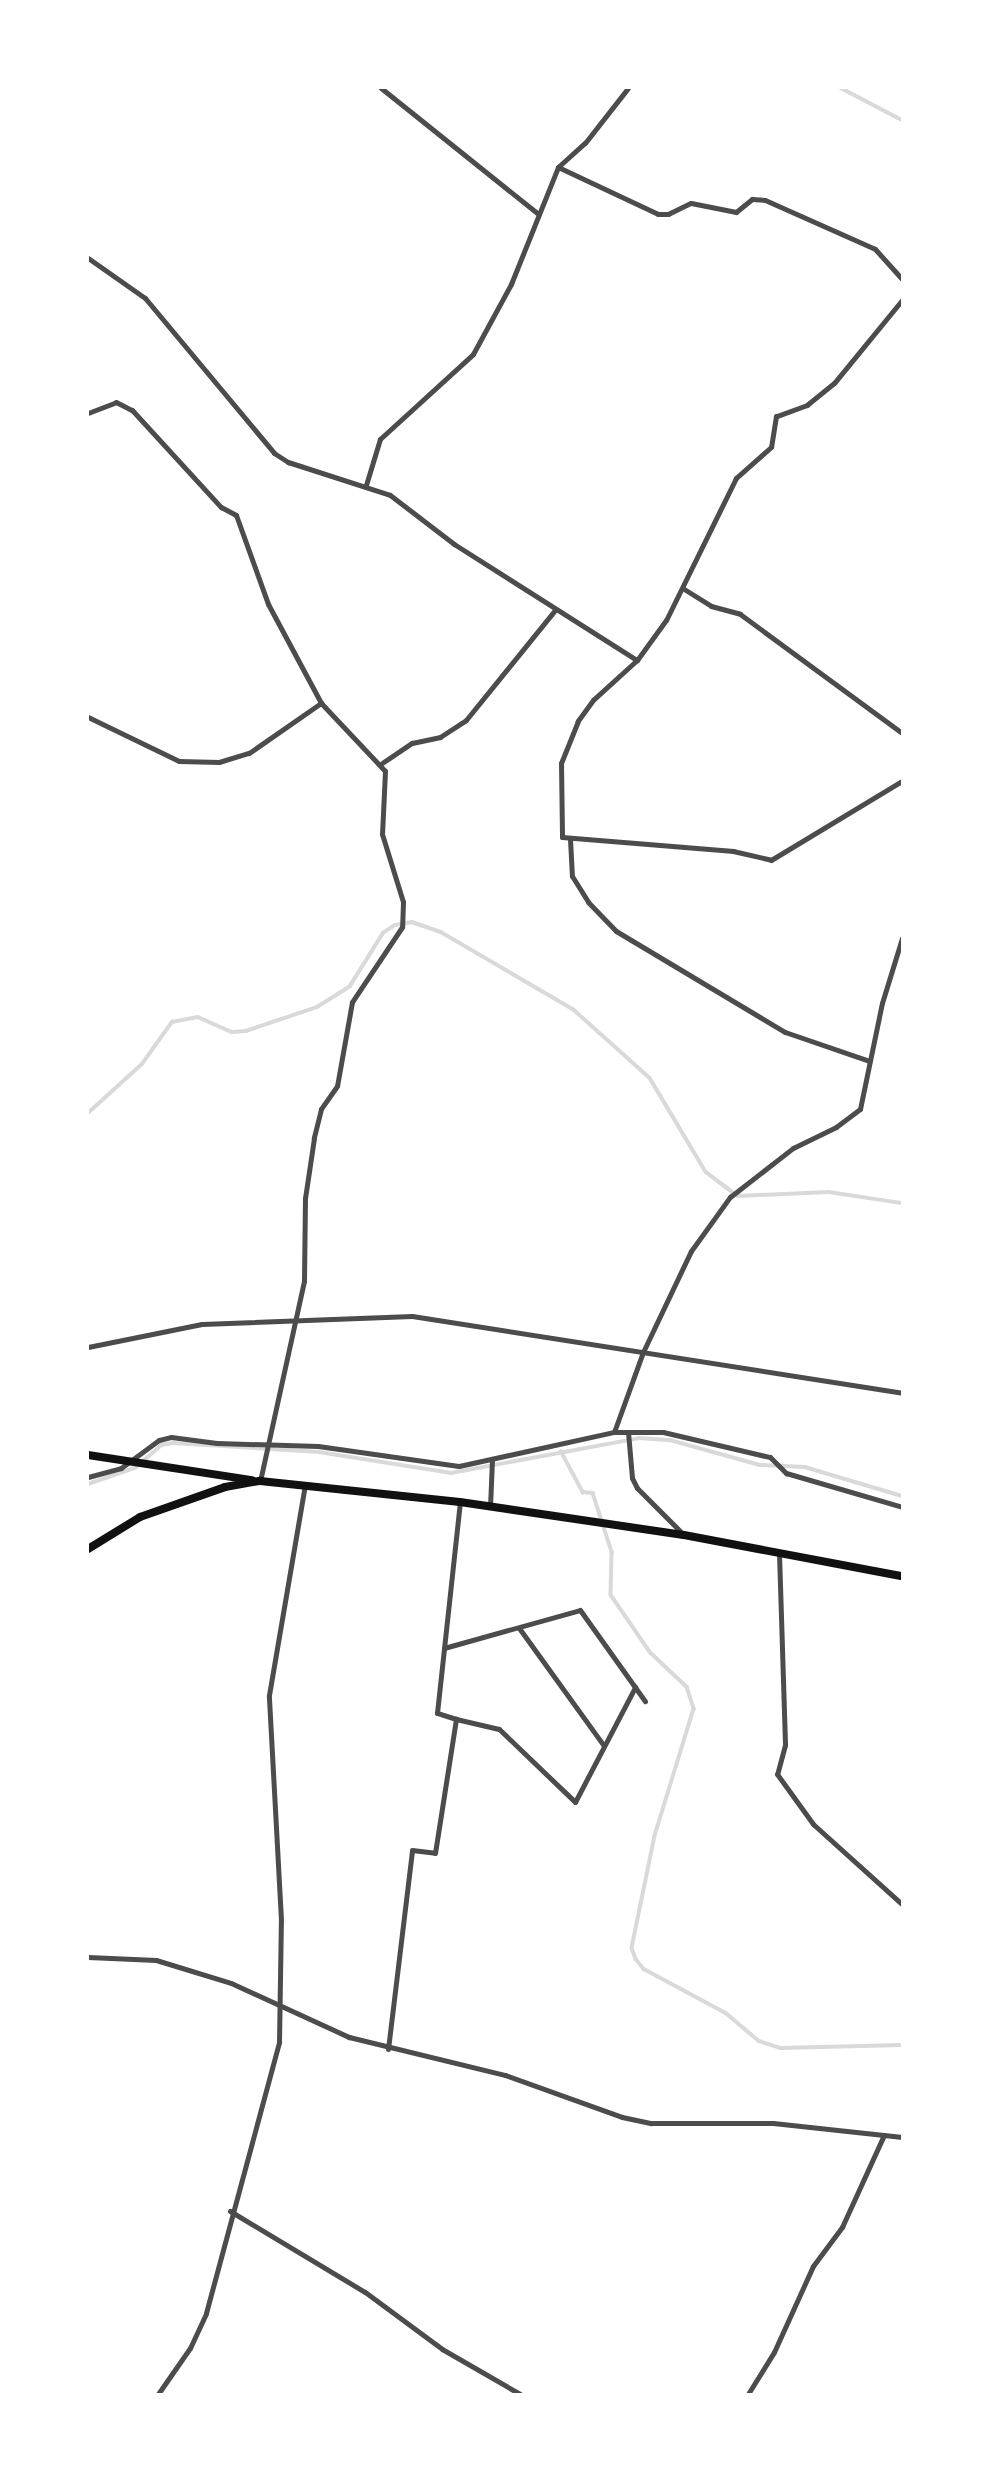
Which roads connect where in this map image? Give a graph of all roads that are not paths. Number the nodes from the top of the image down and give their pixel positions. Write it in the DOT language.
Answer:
graph roads {
  1 [pos="381,88"];
  2 [pos="628,88"];
  3 [pos="558,167"];
  4 [pos="537,213"];
  5 [pos="88,258"];
  6 [pos="902,279"];
  7 [pos="902,300"];
  8 [pos="88,413"];
  9 [pos="366,485"];
  10 [pos="684,589"];
  11 [pos="555,610"];
  12 [pos="637,660"];
  13 [pos="321,703"];
  14 [pos="88,717"];
  15 [pos="902,733"];
  16 [pos="382,763"];
  17 [pos="902,781"];
  18 [pos="570,839"];
  19 [pos="902,938"];
  20 [pos="869,1061"];
  21 [pos="298,1317"];
  22 [pos="88,1348"];
  23 [pos="643,1352"];
  24 [pos="902,1393"];
  25 [pos="614,1432"];
  26 [pos="628,1432"];
  27 [pos="266,1445"];
  28 [pos="88,1455"];
  29 [pos="133,1460"];
  30 [pos="492,1460"];
  31 [pos="88,1477"];
  32 [pos="257,1481"];
  33 [pos="305,1484"];
  34 [pos="460,1502"];
  35 [pos="490,1507"];
  36 [pos="902,1507"];
  37 [pos="684,1535"];
  38 [pos="88,1549"];
  39 [pos="779,1553"];
  40 [pos="902,1576"];
  41 [pos="519,1628"];
  42 [pos="444,1648"];
  43 [pos="635,1687"];
  44 [pos="645,1701"];
  45 [pos="456,1719"];
  46 [pos="604,1746"];
  47 [pos="902,1904"];
  48 [pos="88,1957"];
  49 [pos="282,2008"];
  50 [pos="388,2049"];
  51 [pos="884,2134"];
  52 [pos="902,2137"];
  53 [pos="230,2211"];
  54 [pos="158,2395"];
  55 [pos="520,2395"];
  56 [pos="748,2395"];
  1 -- 4 [label="street"];
  2 -- 3 [label="street"];
  3 -- 4 [label="street"];
  3 -- 6 [label="street"];
  4 -- 9 [label="street"];
  5 -- 9 [label="street"];
  7 -- 10 [label="street"];
  8 -- 13 [label="street"];
  9 -- 11 [label="street"];
  10 -- 12 [label="street"];
  10 -- 15 [label="street"];
  11 -- 12 [label="street"];
  11 -- 16 [label="street"];
  12 -- 18 [label="street"];
  13 -- 14 [label="street"];
  13 -- 16 [label="street"];
  16 -- 21 [label="street"];
  17 -- 18 [label="street"];
  18 -- 20 [label="street"];
  19 -- 20 [label="street"];
  20 -- 23 [label="street"];
  21 -- 22 [label="street"];
  21 -- 23 [label="street"];
  21 -- 27 [label="street"];
  23 -- 24 [label="street"];
  23 -- 25 [label="street"];
  25 -- 26 [label="street"];
  25 -- 30 [label="street"];
  26 -- 36 [label="street"];
  26 -- 37 [label="street"];
  27 -- 29 [label="street"];
  27 -- 30 [label="street"];
  27 -- 32 [label="street"];
  28 -- 29 [label="main road"];
  29 -- 31 [label="street"];
  29 -- 32 [label="main road"];
  30 -- 35 [label="street"];
  32 -- 33 [label="main road"];
  32 -- 38 [label="main road"];
  33 -- 34 [label="main road"];
  33 -- 49 [label="street"];
  34 -- 35 [label="main road"];
  34 -- 42 [label="street"];
  35 -- 37 [label="main road"];
  37 -- 39 [label="main road"];
  39 -- 40 [label="main road"];
  39 -- 47 [label="street"];
  41 -- 42 [label="street"];
  41 -- 43 [label="street"];
  41 -- 46 [label="street"];
  42 -- 45 [label="street"];
  43 -- 44 [label="street"];
  43 -- 46 [label="street"];
  45 -- 46 [label="street"];
  45 -- 50 [label="street"];
  48 -- 49 [label="street"];
  49 -- 50 [label="street"];
  49 -- 53 [label="street"];
  50 -- 51 [label="street"];
  51 -- 52 [label="street"];
  51 -- 56 [label="street"];
  53 -- 54 [label="street"];
  53 -- 55 [label="street"];
}
